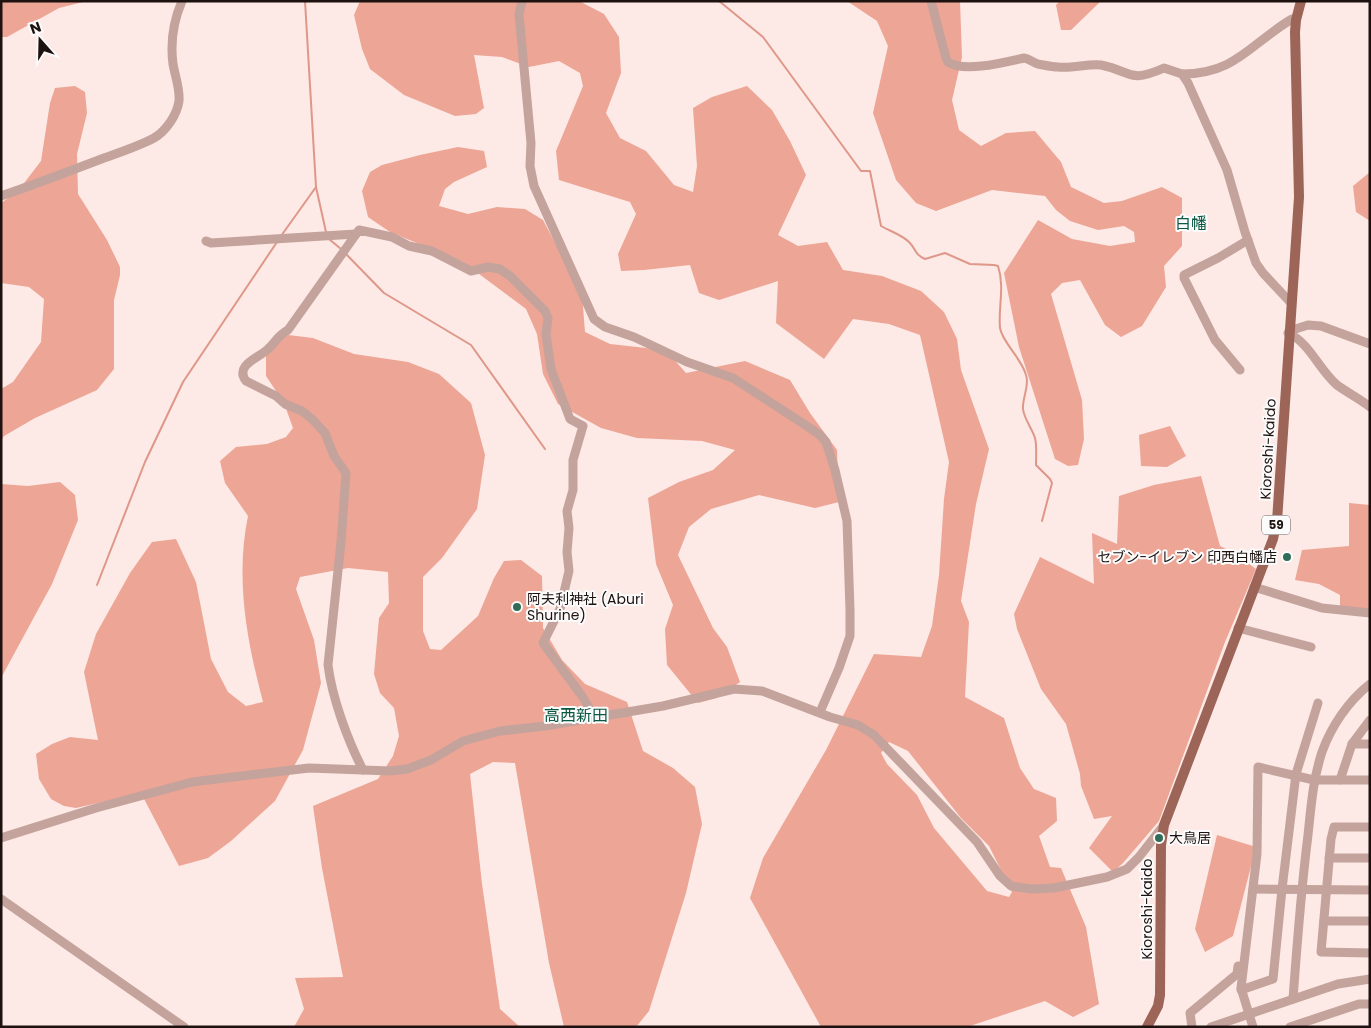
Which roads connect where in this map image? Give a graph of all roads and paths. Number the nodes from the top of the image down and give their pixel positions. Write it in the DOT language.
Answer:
graph roads {
  1 [pos="182,1"];
  2 [pos="522,1"];
  3 [pos="931,1"];
  4 [pos="1301,1"];
  5 [pos="1296,20"];
  6 [pos="1182,74"];
  7 [pos="1,196"];
  8 [pos="356,234"];
  9 [pos="1248,240"];
  10 [pos="206,241"];
  11 [pos="1291,303"];
  12 [pos="1289,332"];
  13 [pos="1370,344"];
  14 [pos="1240,370"];
  15 [pos="1370,407"];
  16 [pos="1254,587"];
  17 [pos="1370,613"];
  18 [pos="1238,628"];
  19 [pos="1311,647"];
  20 [pos="1366,688"];
  21 [pos="1370,698"];
  22 [pos="1318,703"];
  23 [pos="820,712"];
  24 [pos="595,717"];
  25 [pos="1370,720"];
  26 [pos="1352,744"];
  27 [pos="1370,744"];
  28 [pos="363,770"];
  29 [pos="1296,774"];
  30 [pos="1314,780"];
  31 [pos="1340,780"];
  32 [pos="1370,780"];
  33 [pos="1164,824"];
  34 [pos="1370,827"];
  35 [pos="1,838"];
  36 [pos="1329,858"];
  37 [pos="1370,858"];
  38 [pos="1256,861"];
  39 [pos="1253,888"];
  40 [pos="1282,889"];
  41 [pos="1302,890"];
  42 [pos="1326,890"];
  43 [pos="1370,890"];
  44 [pos="1,898"];
  45 [pos="1324,921"];
  46 [pos="1370,921"];
  47 [pos="1370,953"];
  48 [pos="1370,980"];
  49 [pos="1241,990"];
  50 [pos="1293,999"];
  51 [pos="1370,1004"];
  52 [pos="1248,1014"];
  53 [pos="184,1027"];
  54 [pos="1148,1027"];
  55 [pos="1192,1027"];
  56 [pos="1211,1027"];
  57 [pos="1253,1027"];
  58 [pos="1290,1027"];
  1 -- 7 [label="street"];
  2 -- 23 [label="street"];
  3 -- 6 [label="street"];
  4 -- 5 [label="main road, Kioroshi-kaido / 59"];
  5 -- 6 [label="street"];
  5 -- 11 [label="main road, Kioroshi-kaido / 59"];
  6 -- 9 [label="street"];
  8 -- 10 [label="street"];
  8 -- 24 [label="street"];
  8 -- 28 [label="street"];
  9 -- 11 [label="street"];
  9 -- 14 [label="street"];
  11 -- 12 [label="main road, Kioroshi-kaido / 59"];
  12 -- 13 [label="street"];
  12 -- 15 [label="street"];
  12 -- 16 [label="main road, Kioroshi-kaido / 59"];
  16 -- 17 [label="street"];
  16 -- 18 [label="main road, Kioroshi-kaido / 59"];
  18 -- 19 [label="street"];
  18 -- 33 [label="main road, Kioroshi-kaido / 59"];
  20 -- 21 [label="street"];
  20 -- 30 [label="street"];
  22 -- 29 [label="street"];
  23 -- 24 [label="street"];
  23 -- 33 [label="street"];
  24 -- 28 [label="street"];
  25 -- 26 [label="street"];
  26 -- 27 [label="street"];
  26 -- 31 [label="street"];
  28 -- 35 [label="street"];
  29 -- 30 [label="street"];
  29 -- 38 [label="street"];
  29 -- 40 [label="street"];
  30 -- 31 [label="street"];
  30 -- 41 [label="street"];
  31 -- 32 [label="street"];
  33 -- 54 [label="main road, Kioroshi-kaido / 59"];
  34 -- 36 [label="street"];
  36 -- 37 [label="street"];
  36 -- 42 [label="street"];
  38 -- 39 [label="street"];
  38 -- 55 [label="street"];
  39 -- 40 [label="street"];
  39 -- 49 [label="street"];
  40 -- 41 [label="street"];
  40 -- 49 [label="street"];
  41 -- 42 [label="street"];
  41 -- 50 [label="street"];
  42 -- 43 [label="street"];
  42 -- 45 [label="street"];
  44 -- 53 [label="street"];
  45 -- 46 [label="street"];
  45 -- 47 [label="street"];
  48 -- 50 [label="street"];
  49 -- 52 [label="street"];
  50 -- 52 [label="street"];
  51 -- 58 [label="street"];
  52 -- 56 [label="street"];
  52 -- 57 [label="street"];
}
